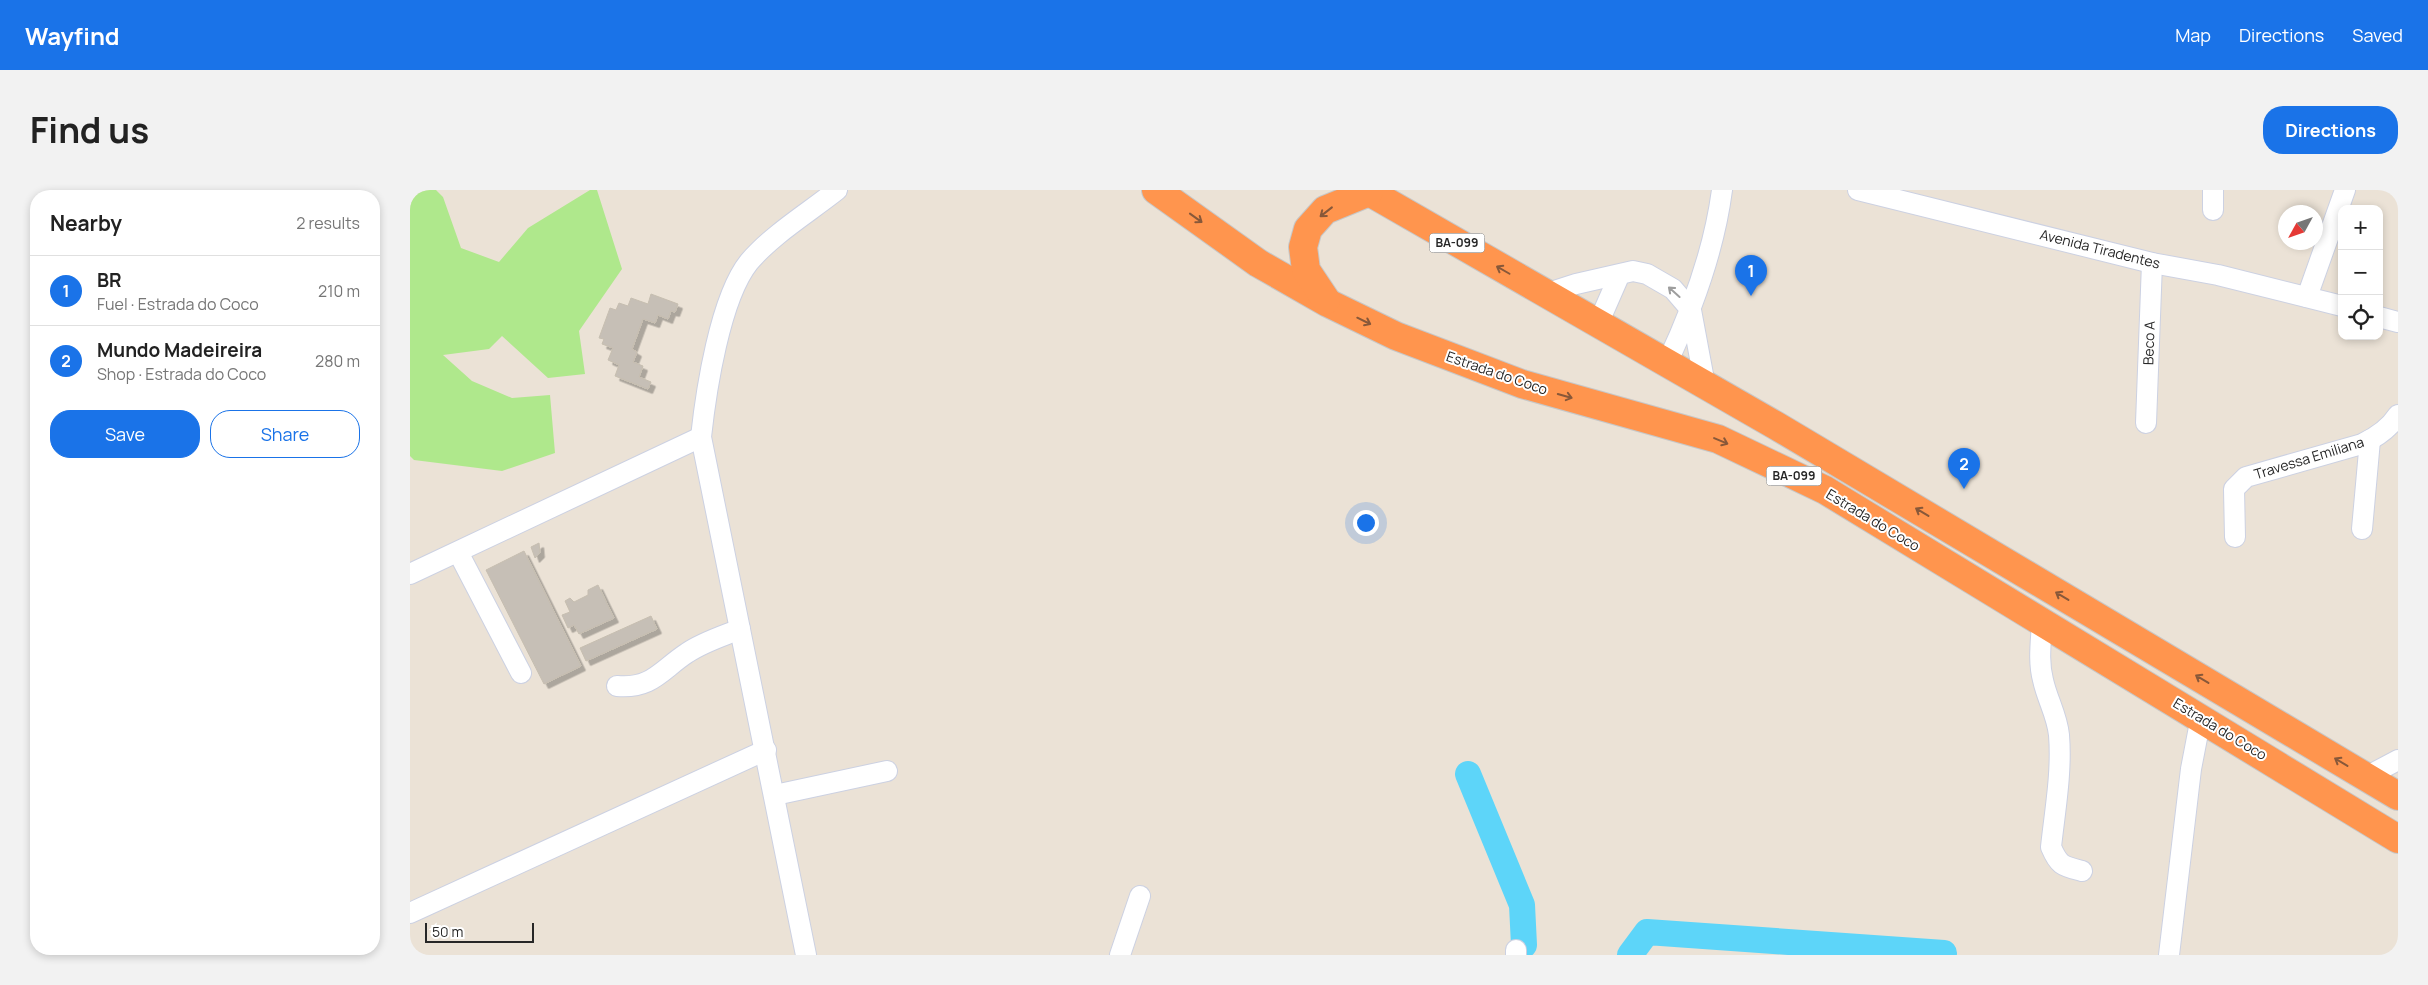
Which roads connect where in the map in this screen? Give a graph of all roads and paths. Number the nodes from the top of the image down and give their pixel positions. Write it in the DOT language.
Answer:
graph roads {
  1 [pos="837,190"];
  2 [pos="1156,190"];
  3 [pos="1722,190"];
  4 [pos="1858,190"];
  5 [pos="2345,190"];
  6 [pos="1368,191"];
  7 [pos="2152,263"];
  8 [pos="1619,276"];
  9 [pos="1545,294"];
  10 [pos="2307,297"];
  11 [pos="1328,303"];
  12 [pos="2338,305"];
  13 [pos="1692,310"];
  14 [pos="2383,317"];
  15 [pos="2398,322"];
  16 [pos="1598,324"];
  17 [pos="1667,363"];
  18 [pos="1705,385"];
  19 [pos="2398,415"];
  20 [pos="2146,423"];
  21 [pos="701,437"];
  22 [pos="2370,440"];
  23 [pos="2362,528"];
  24 [pos="2235,537"];
  25 [pos="458,552"];
  26 [pos="410,574"];
  27 [pos="2042,622"];
  28 [pos="740,629"];
  29 [pos="521,673"];
  30 [pos="617,686"];
  31 [pos="2201,717"];
  32 [pos="766,750"];
  33 [pos="2398,760"];
  34 [pos="887,770"];
  35 [pos="2366,777"];
  36 [pos="2395,787"];
  37 [pos="775,795"];
  38 [pos="2398,839"];
  39 [pos="2082,871"];
  40 [pos="1140,896"];
  41 [pos="410,913"];
  42 [pos="806,955"];
  43 [pos="1120,955"];
  44 [pos="2169,955"];
  1 -- 21 [label="street"];
  2 -- 11 [label="highway, Estrada do Coco / BA-099, one-way"];
  3 -- 13 [label="street"];
  4 -- 7 [label="street, Avenida Tiradentes"];
  5 -- 10 [label="street"];
  9 -- 6 [label="highway, BA-099, one-way"];
  6 -- 11 [label="highway, one-way"];
  7 -- 10 [label="street, Avenida Tiradentes"];
  7 -- 20 [label="street, Beco A"];
  8 -- 9 [label="street"];
  13 -- 8 [label="street, one-way"];
  8 -- 16 [label="street"];
  9 -- 16 [label="highway, BA-099"];
  10 -- 12 [label="street, Avenida Tiradentes"];
  11 -- 27 [label="highway, Estrada do Coco / BA-099, one-way"];
  13 -- 17 [label="street"];
  13 -- 18 [label="street"];
  14 -- 15 [label="street"];
  16 -- 17 [label="highway, BA-099"];
  17 -- 18 [label="highway, BA-099"];
  35 -- 18 [label="highway, BA-099, one-way"];
  19 -- 22 [label="street, Travessa Emiliana"];
  21 -- 25 [label="street"];
  21 -- 28 [label="street"];
  22 -- 23 [label="street"];
  22 -- 24 [label="street, Travessa Emiliana"];
  25 -- 26 [label="street"];
  25 -- 29 [label="street"];
  27 -- 31 [label="highway, Estrada do Coco / BA-099"];
  27 -- 39 [label="street"];
  28 -- 30 [label="street"];
  28 -- 32 [label="street"];
  31 -- 38 [label="highway, Estrada do Coco / BA-099"];
  31 -- 44 [label="street"];
  32 -- 37 [label="street"];
  32 -- 41 [label="street"];
  33 -- 35 [label="street"];
  34 -- 37 [label="street"];
  35 -- 36 [label="highway, BA-099"];
  37 -- 42 [label="street"];
  40 -- 43 [label="street"];
}
